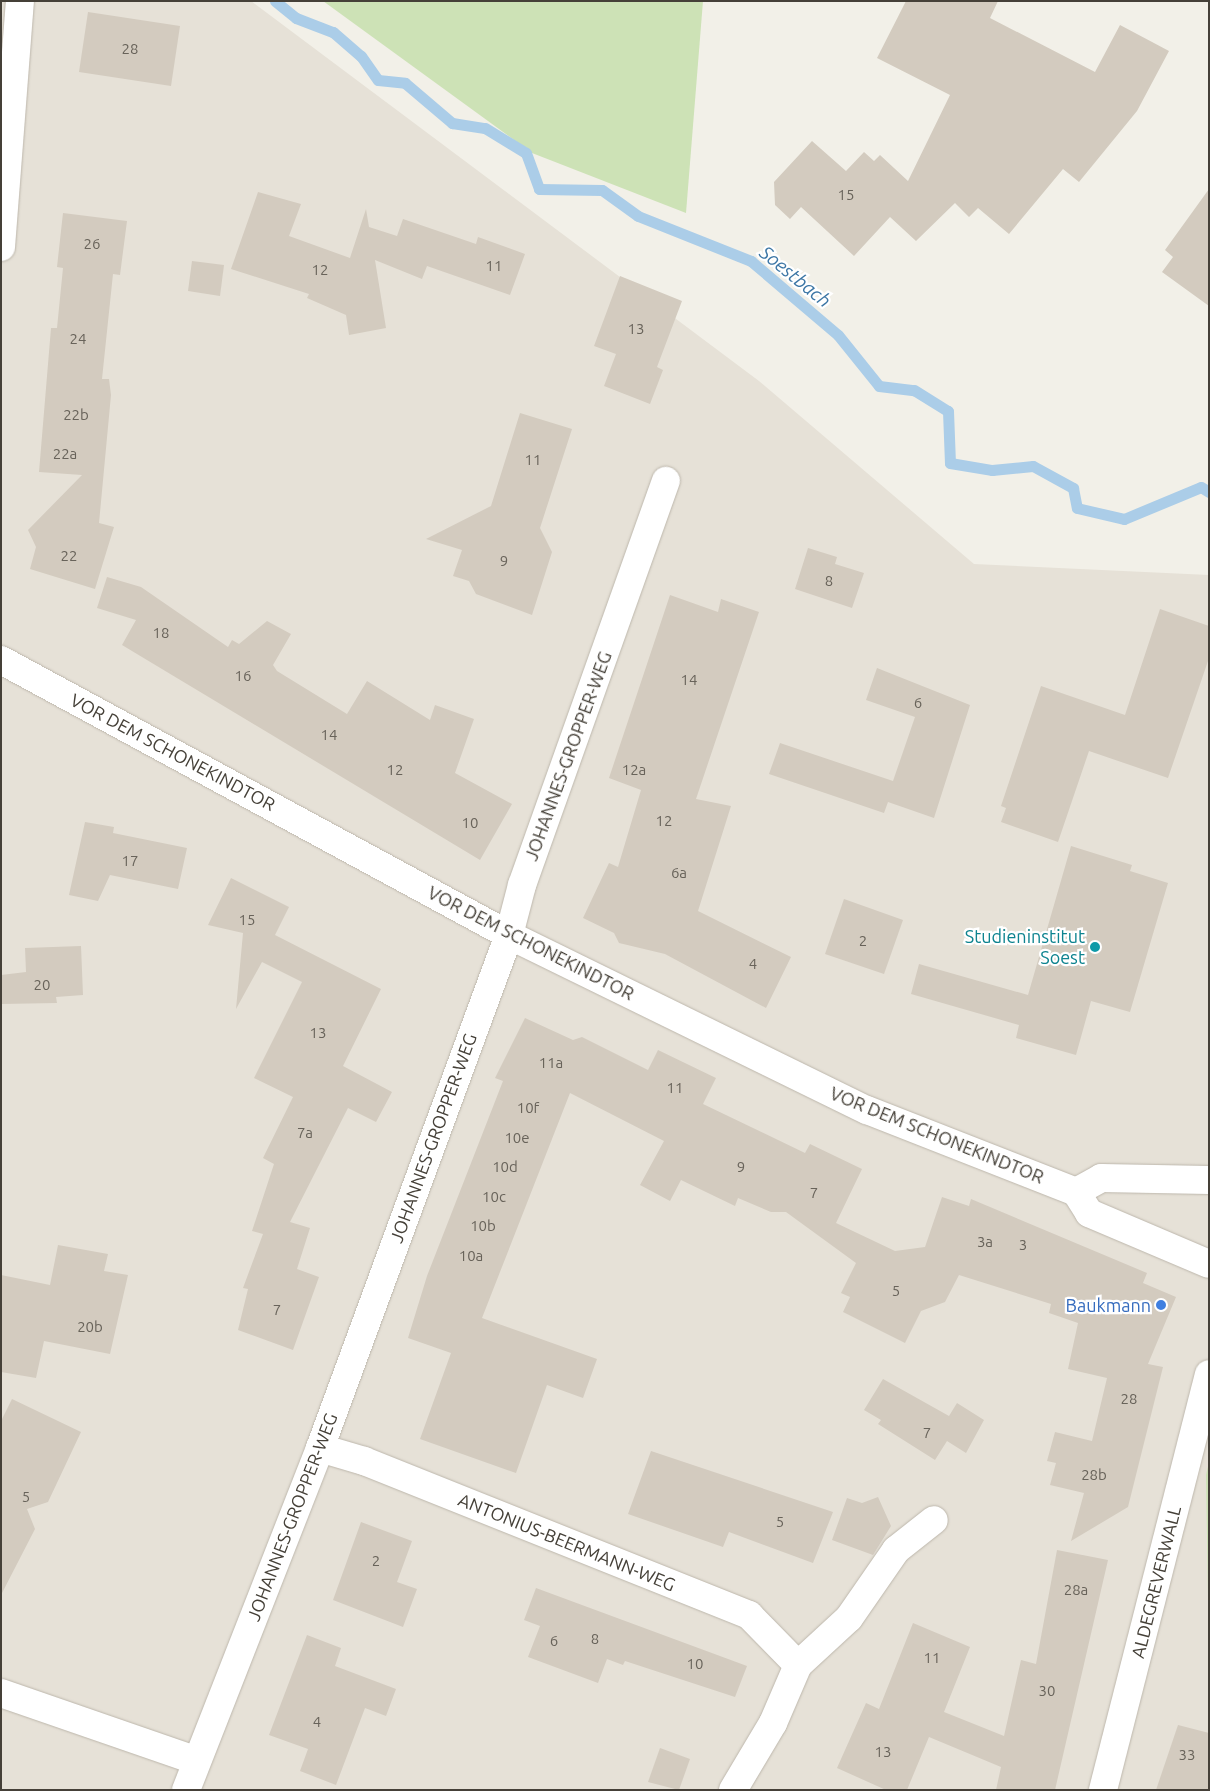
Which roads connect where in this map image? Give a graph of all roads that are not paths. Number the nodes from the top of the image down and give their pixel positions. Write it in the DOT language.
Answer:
graph roads {
  1 [pos="20,1"];
  2 [pos="1,247"];
  3 [pos="666,481"];
  4 [pos="1,660"];
  5 [pos="509,935"];
  6 [pos="1209,1180"];
  7 [pos="1076,1192"];
  8 [pos="1209,1264"];
  9 [pos="1209,1374"];
  10 [pos="320,1448"];
  11 [pos="934,1520"];
  12 [pos="798,1665"];
  13 [pos="1,1693"];
  14 [pos="197,1761"];
  15 [pos="186,1790"];
  16 [pos="733,1790"];
  17 [pos="1103,1790"];
  1 -- 2 [label="street"];
  3 -- 5 [label="street, JOHANNES-GROPPER-WEG"];
  4 -- 5 [label="street, VOR DEM SCHONEKINDTOR"];
  5 -- 7 [label="street, VOR DEM SCHONEKINDTOR"];
  5 -- 10 [label="street, JOHANNES-GROPPER-WEG"];
  6 -- 7 [label="street"];
  7 -- 8 [label="street"];
  9 -- 17 [label="street, ALDEGREVERWALL"];
  10 -- 12 [label="street, ANTONIUS-BEERMANN-WEG"];
  10 -- 14 [label="street, JOHANNES-GROPPER-WEG"];
  11 -- 12 [label="street"];
  12 -- 16 [label="street"];
  13 -- 14 [label="street"];
  14 -- 15 [label="street, JOHANNES-GROPPER-WEG"];
}
